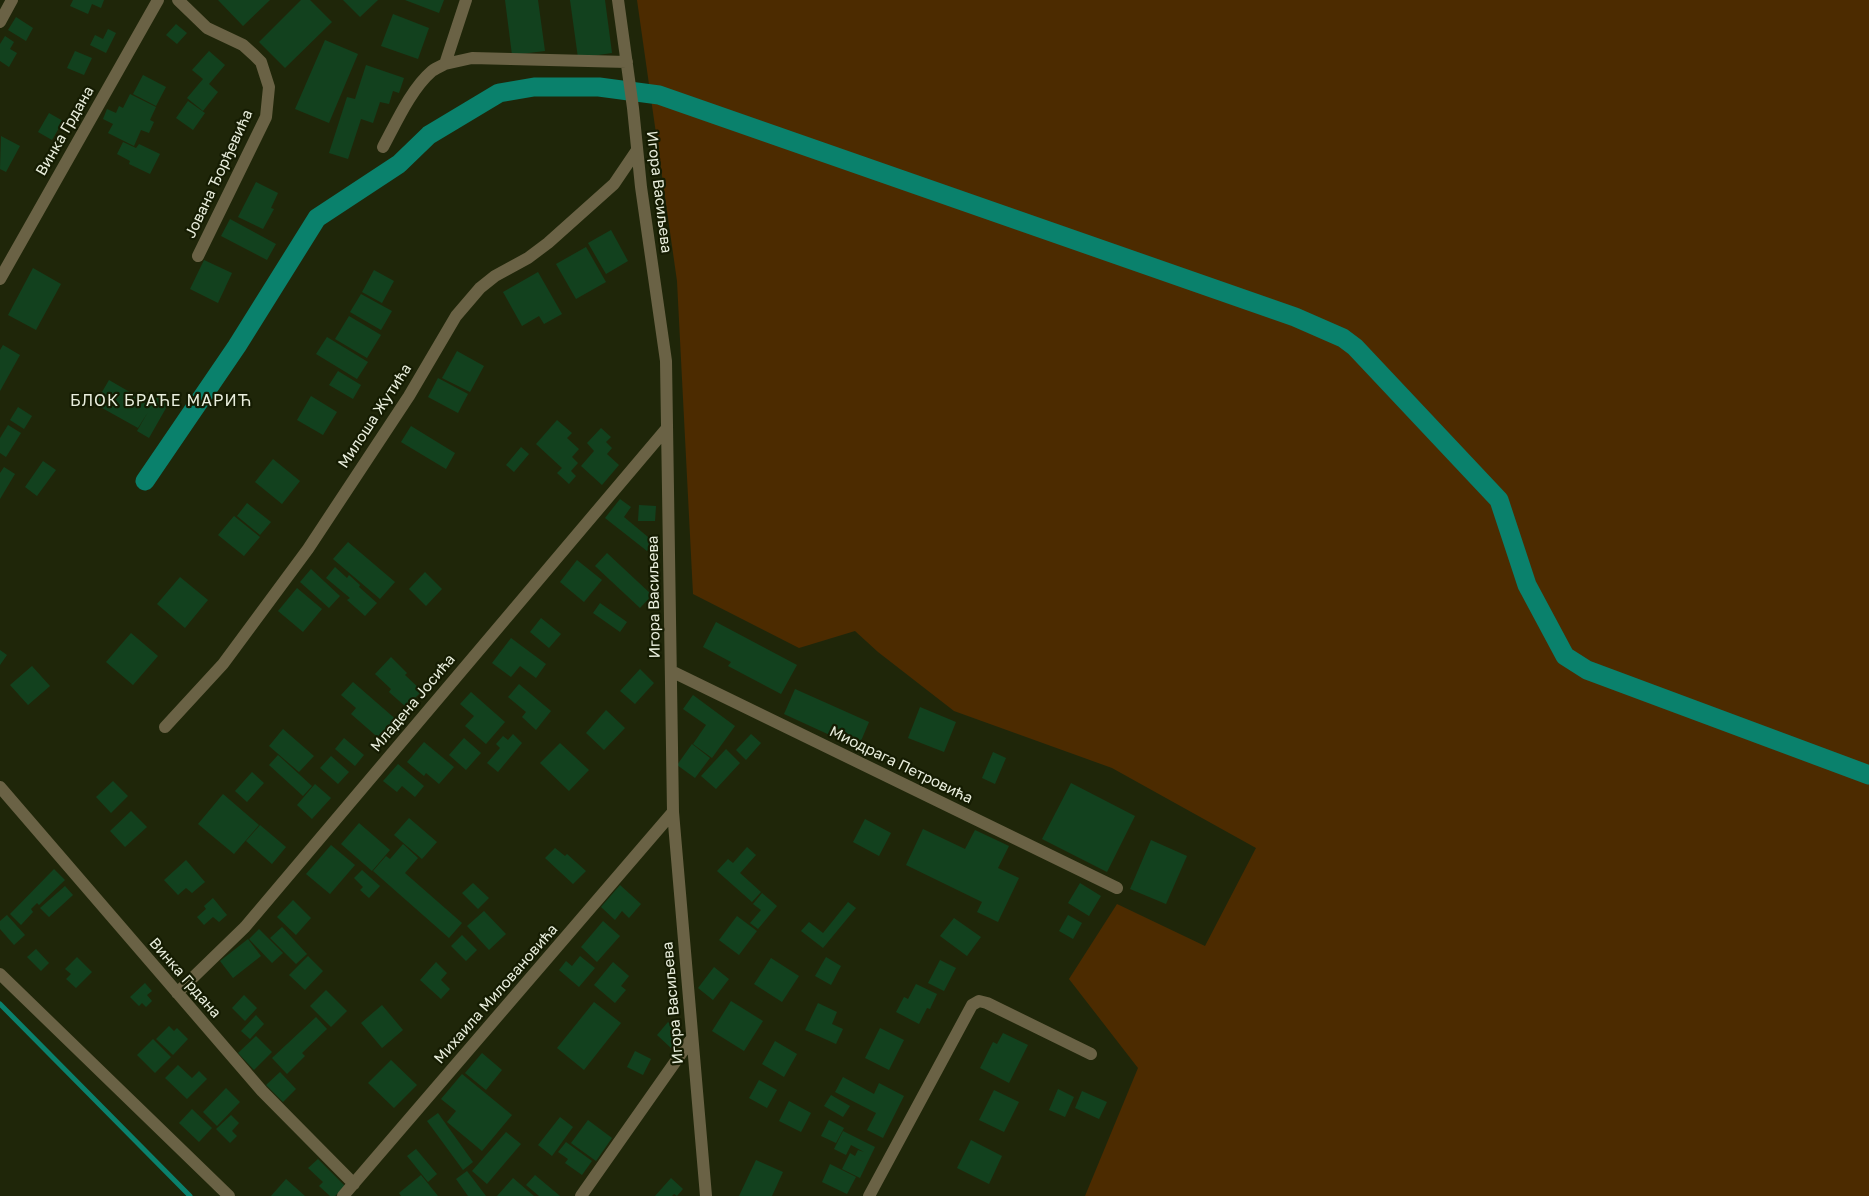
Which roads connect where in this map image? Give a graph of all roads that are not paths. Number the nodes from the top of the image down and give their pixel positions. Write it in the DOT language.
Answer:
graph roads {
  1 [pos="12,0"];
  2 [pos="158,0"];
  3 [pos="178,0"];
  4 [pos="466,0"];
  5 [pos="618,0"];
  6 [pos="1,18"];
  7 [pos="445,64"];
  8 [pos="628,67"];
  9 [pos="382,147"];
  10 [pos="638,150"];
  11 [pos="198,256"];
  12 [pos="0,279"];
  13 [pos="667,428"];
  14 [pos="671,671"];
  15 [pos="165,728"];
  16 [pos="0,787"];
  17 [pos="673,812"];
  18 [pos="1117,888"];
  19 [pos="0,974"];
  20 [pos="177,993"];
  21 [pos="692,1038"];
  22 [pos="1092,1054"];
  23 [pos="354,1184"];
  24 [pos="230,1196"];
  25 [pos="343,1196"];
  26 [pos="581,1196"];
  27 [pos="706,1196"];
  28 [pos="869,1196"];
  1 -- 6 [label="street"];
  2 -- 12 [label="street, Винка Грдана"];
  3 -- 11 [label="street, Јована Ђорђевића"];
  4 -- 7 [label="street"];
  5 -- 8 [label="street, Игора Васиљева"];
  7 -- 8 [label="street"];
  7 -- 9 [label="street"];
  8 -- 10 [label="street, Игора Васиљева"];
  10 -- 13 [label="street, Игора Васиљева"];
  10 -- 15 [label="street, Милоша Жутића"];
  13 -- 14 [label="street, Игора Васиљева"];
  13 -- 20 [label="street, Младена Јосића"];
  14 -- 17 [label="street, Игора Васиљева"];
  14 -- 18 [label="street, Миодрага Петровића"];
  16 -- 20 [label="street, Винка Грдана"];
  17 -- 21 [label="street, Игора Васиљева"];
  17 -- 23 [label="street, Михаила Миловановића"];
  19 -- 24 [label="street"];
  20 -- 23 [label="street, Винка Грдана"];
  21 -- 26 [label="street"];
  21 -- 27 [label="street, Игора Васиљева"];
  22 -- 28 [label="street"];
  23 -- 25 [label="street, Михаила Миловановића"];
}
